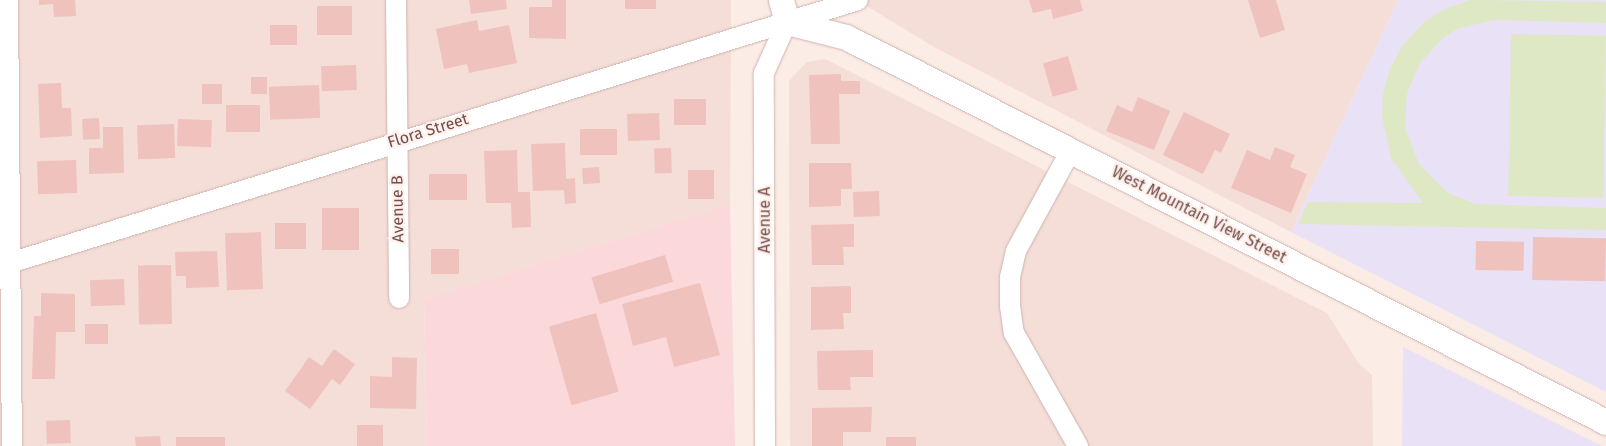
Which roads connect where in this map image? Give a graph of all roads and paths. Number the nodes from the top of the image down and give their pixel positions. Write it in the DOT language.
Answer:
graph roads {
  1 [pos="8,0"];
  2 [pos="396,0"];
  3 [pos="858,0"];
  4 [pos="784,11"];
  5 [pos="397,141"];
  6 [pos="1071,150"];
  7 [pos="6,264"];
  8 [pos="399,298"];
  9 [pos="1606,422"];
  10 [pos="12,446"];
  11 [pos="765,446"];
  12 [pos="1078,446"];
  1 -- 7 [label="street"];
  2 -- 5 [label="street, Avenue B"];
  3 -- 4 [label="street, Flora Street"];
  4 -- 5 [label="street, Flora Street"];
  4 -- 6 [label="street, West Mountain View Street"];
  4 -- 11 [label="street, Avenue A"];
  5 -- 7 [label="street, Flora Street"];
  5 -- 8 [label="street, Avenue B"];
  6 -- 9 [label="street, West Mountain View Street"];
  6 -- 12 [label="street"];
  7 -- 10 [label="street"];
}
